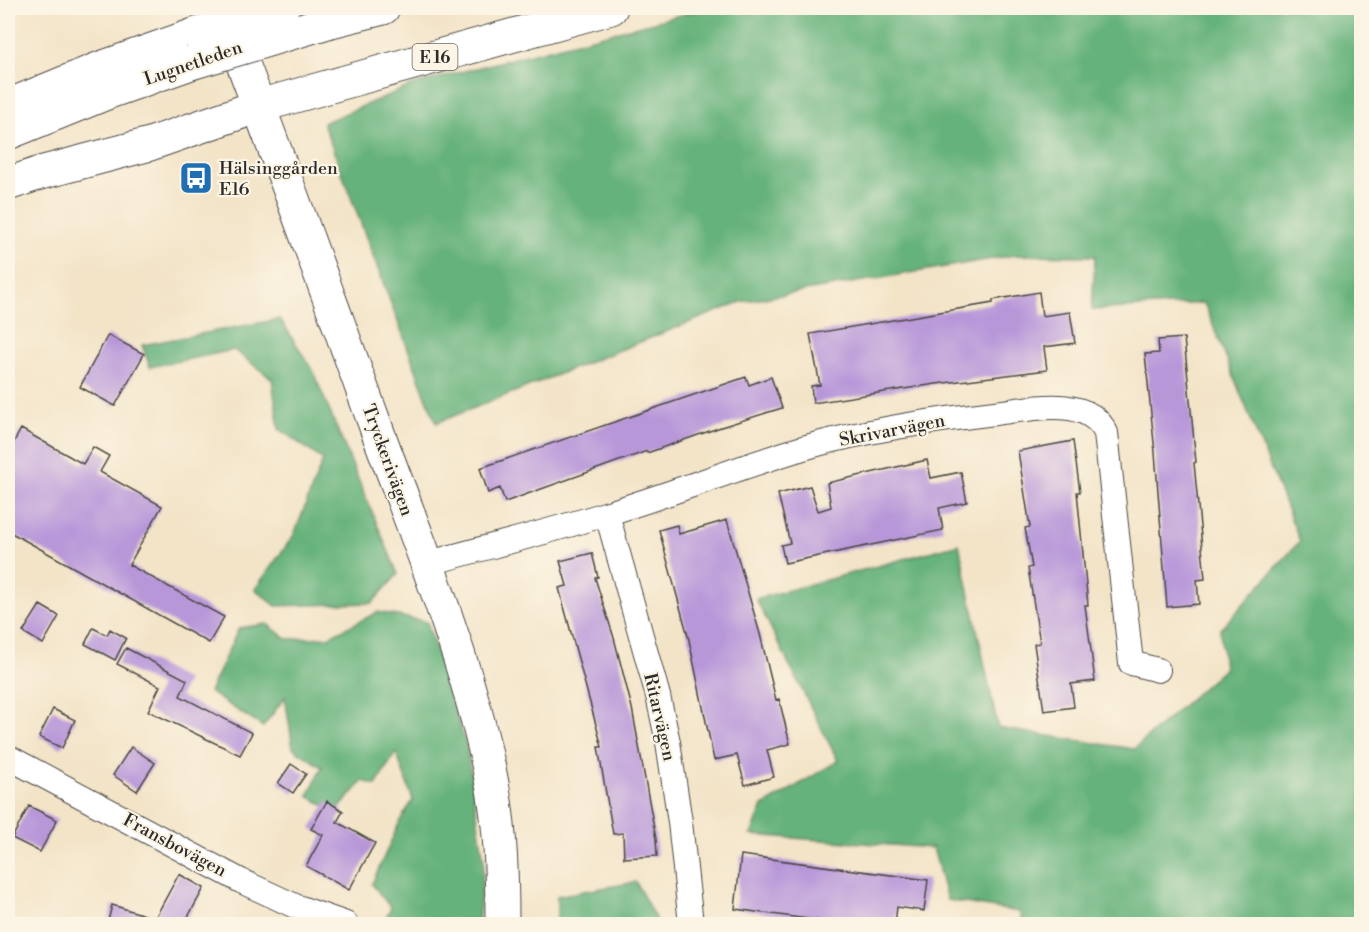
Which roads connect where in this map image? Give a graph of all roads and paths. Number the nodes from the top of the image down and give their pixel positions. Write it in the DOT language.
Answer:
graph roads {
  1 [pos="222,8"];
  2 [pos="282,8"];
  3 [pos="383,8"];
  4 [pos="612,8"];
  5 [pos="194,48"];
  6 [pos="8,106"];
  7 [pos="259,106"];
  8 [pos="8,133"];
  9 [pos="8,184"];
  10 [pos="607,514"];
  11 [pos="426,564"];
  12 [pos="1158,670"];
  13 [pos="8,757"];
  14 [pos="346,924"];
  15 [pos="502,924"];
  16 [pos="691,924"];
  1 -- 7 [label="main road, Tryckerivägen"];
  2 -- 5 [label="main road, Lugnetleden, bridge"];
  3 -- 5 [label="main road, Lugnetleden, bridge"];
  4 -- 7 [label="main road, E 16"];
  5 -- 6 [label="main road, Lugnetleden"];
  5 -- 8 [label="main road, Lugnetleden"];
  7 -- 9 [label="main road, E 16"];
  7 -- 11 [label="main road, Tryckerivägen"];
  10 -- 11 [label="street, Skrivarvägen"];
  10 -- 12 [label="street, Skrivarvägen"];
  10 -- 16 [label="street, Ritarvägen"];
  11 -- 15 [label="main road, Tryckerivägen"];
  13 -- 14 [label="street, Fransbovägen"];
}
